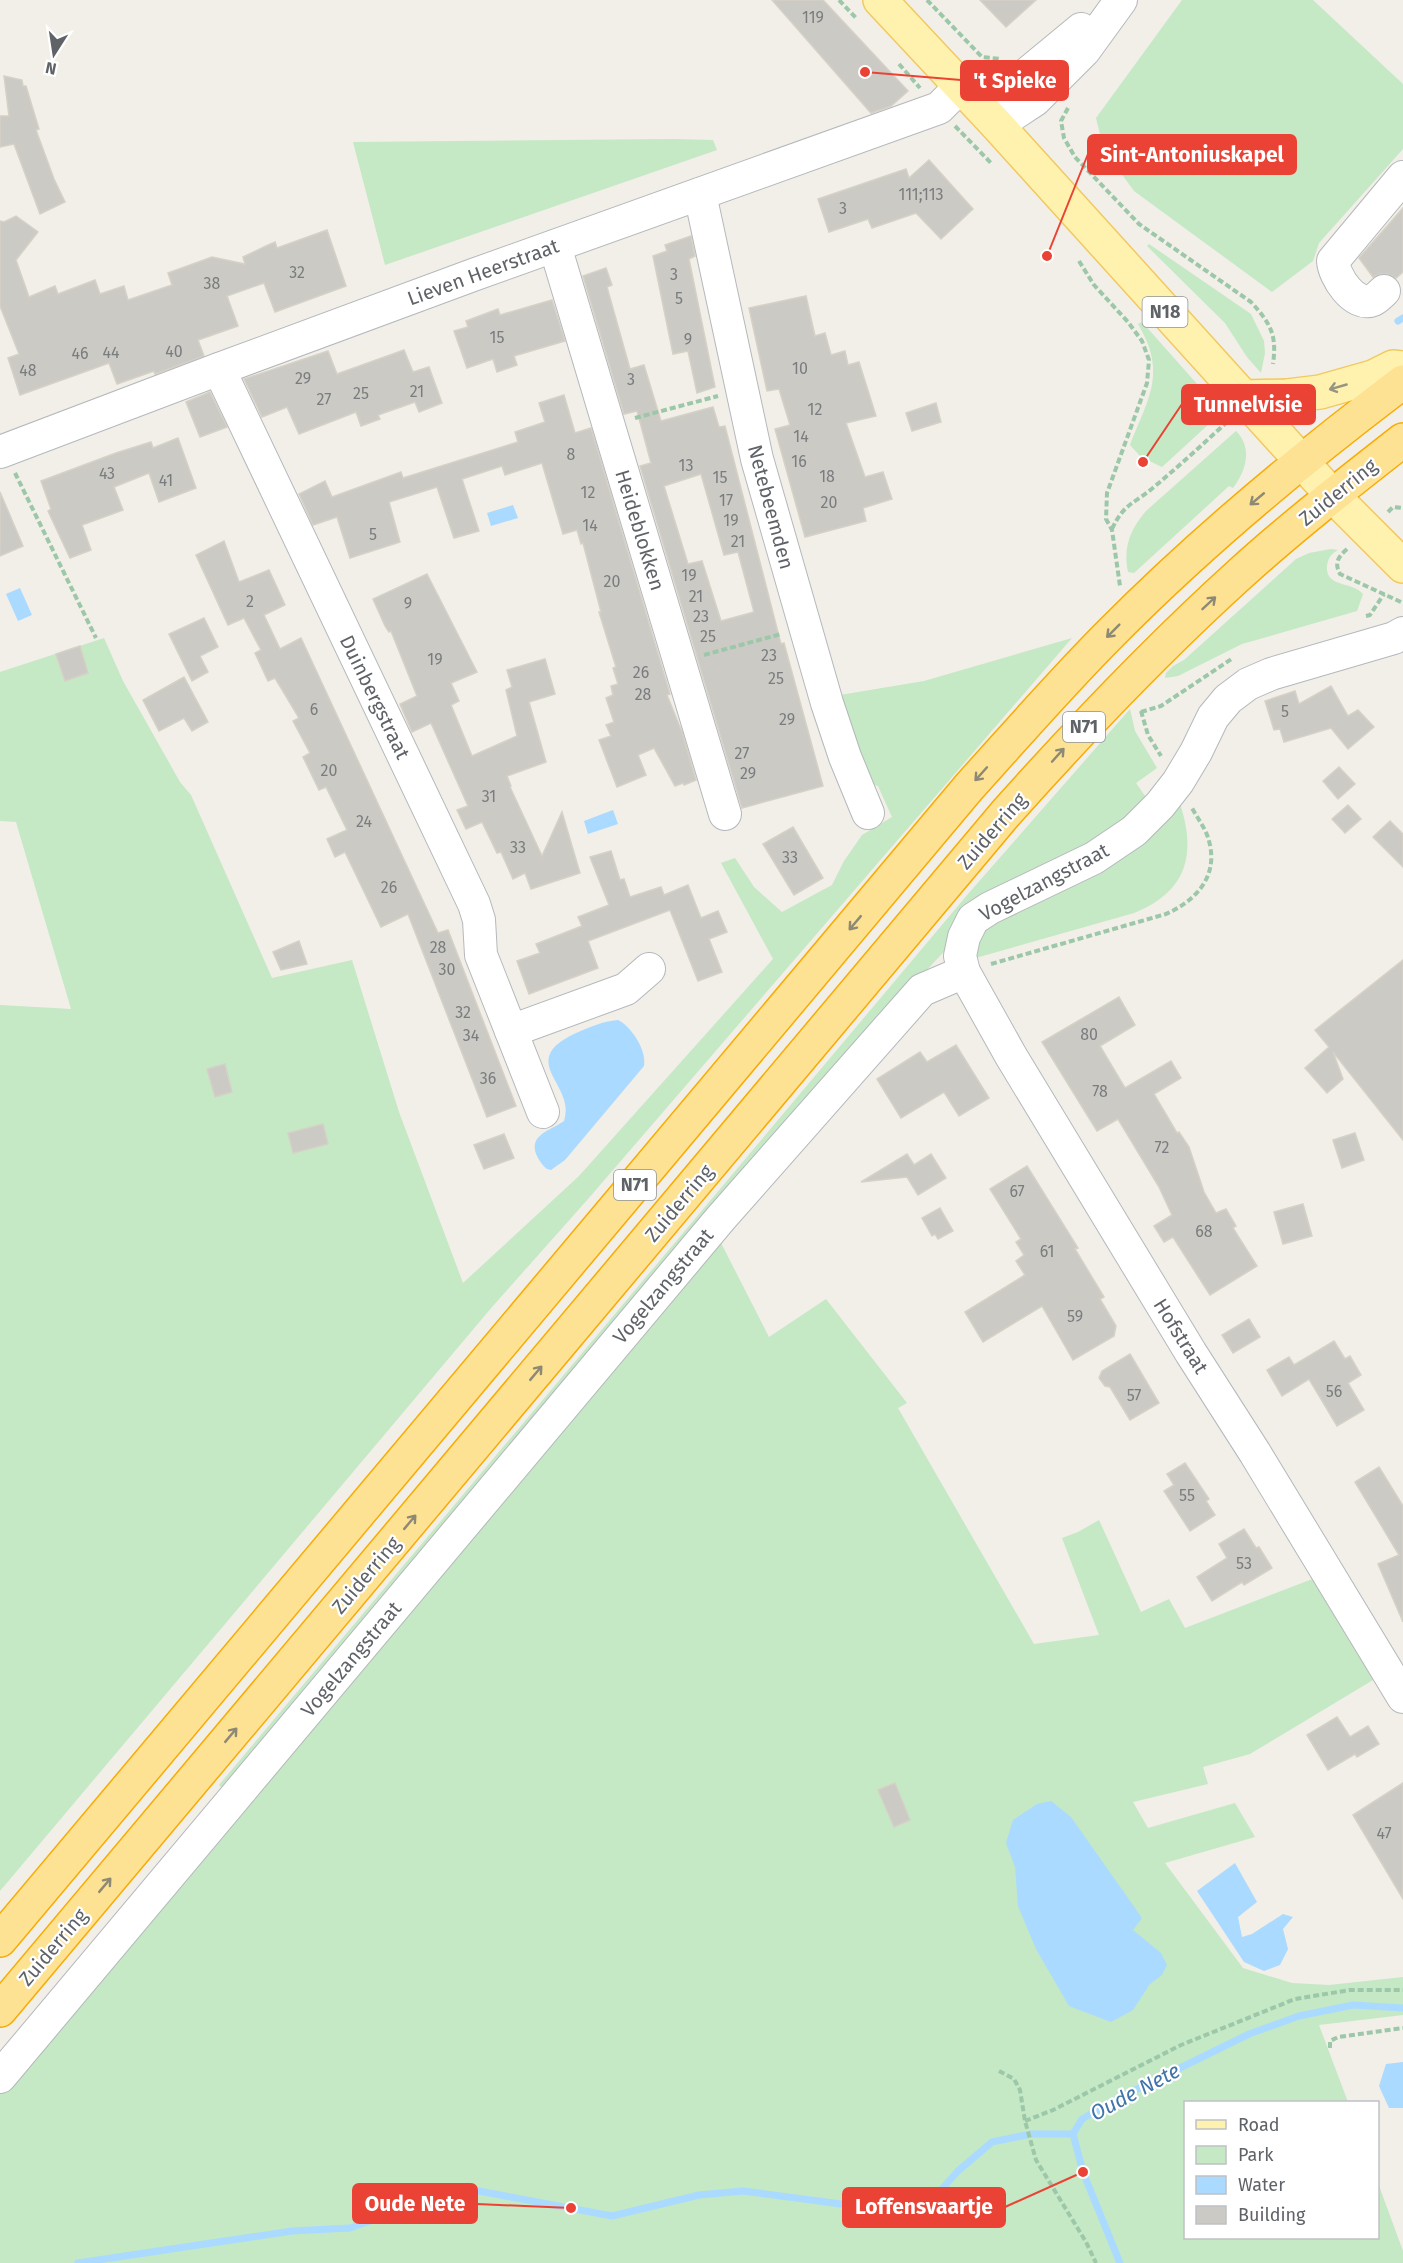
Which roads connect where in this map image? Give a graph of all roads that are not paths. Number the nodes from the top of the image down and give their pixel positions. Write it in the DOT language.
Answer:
graph roads {
  1 [pos="880,0"];
  2 [pos="1119,0"];
  3 [pos="950,98"];
  4 [pos="997,125"];
  5 [pos="1403,177"];
  6 [pos="700,194"];
  7 [pos="555,246"];
  8 [pos="1394,285"];
  9 [pos="1403,368"];
  10 [pos="219,369"];
  11 [pos="1403,382"];
  12 [pos="1235,409"];
  13 [pos="1403,440"];
  14 [pos="3,445"];
  15 [pos="1301,461"];
  16 [pos="1332,495"];
  17 [pos="1403,566"];
  18 [pos="1403,633"];
  19 [pos="868,813"];
  20 [pos="725,814"];
  21 [pos="649,969"];
  22 [pos="964,972"];
  23 [pos="511,1031"];
  24 [pos="543,1112"];
  25 [pos="1403,1697"];
  26 [pos="0,1940"];
  27 [pos="0,2010"];
  28 [pos="0,2076"];
  1 -- 3 [label="main road, N18"];
  2 -- 4 [label="street"];
  3 -- 4 [label="main road, N18"];
  3 -- 6 [label="street, Lieven Heerstraat"];
  4 -- 12 [label="main road, N18"];
  5 -- 8 [label="street"];
  6 -- 7 [label="street, Lieven Heerstraat"];
  6 -- 19 [label="street, Netebeemden"];
  7 -- 10 [label="street, Lieven Heerstraat"];
  7 -- 20 [label="street, Heideblokken"];
  9 -- 12 [label="main road, one-way"];
  10 -- 14 [label="street, Lieven Heerstraat"];
  10 -- 23 [label="street, Duinbergstraat"];
  11 -- 15 [label="highway, N71"];
  12 -- 15 [label="main road, N18"];
  13 -- 16 [label="highway, Zuiderring / N71"];
  15 -- 16 [label="main road, N18"];
  15 -- 26 [label="highway, N71, one-way"];
  16 -- 17 [label="main road"];
  27 -- 16 [label="highway, Zuiderring / N71, one-way"];
  18 -- 22 [label="street, Vogelzangstraat"];
  21 -- 23 [label="street"];
  22 -- 25 [label="street, Hofstraat"];
  22 -- 28 [label="street, Vogelzangstraat"];
  23 -- 24 [label="street, Duinbergstraat"];
}
